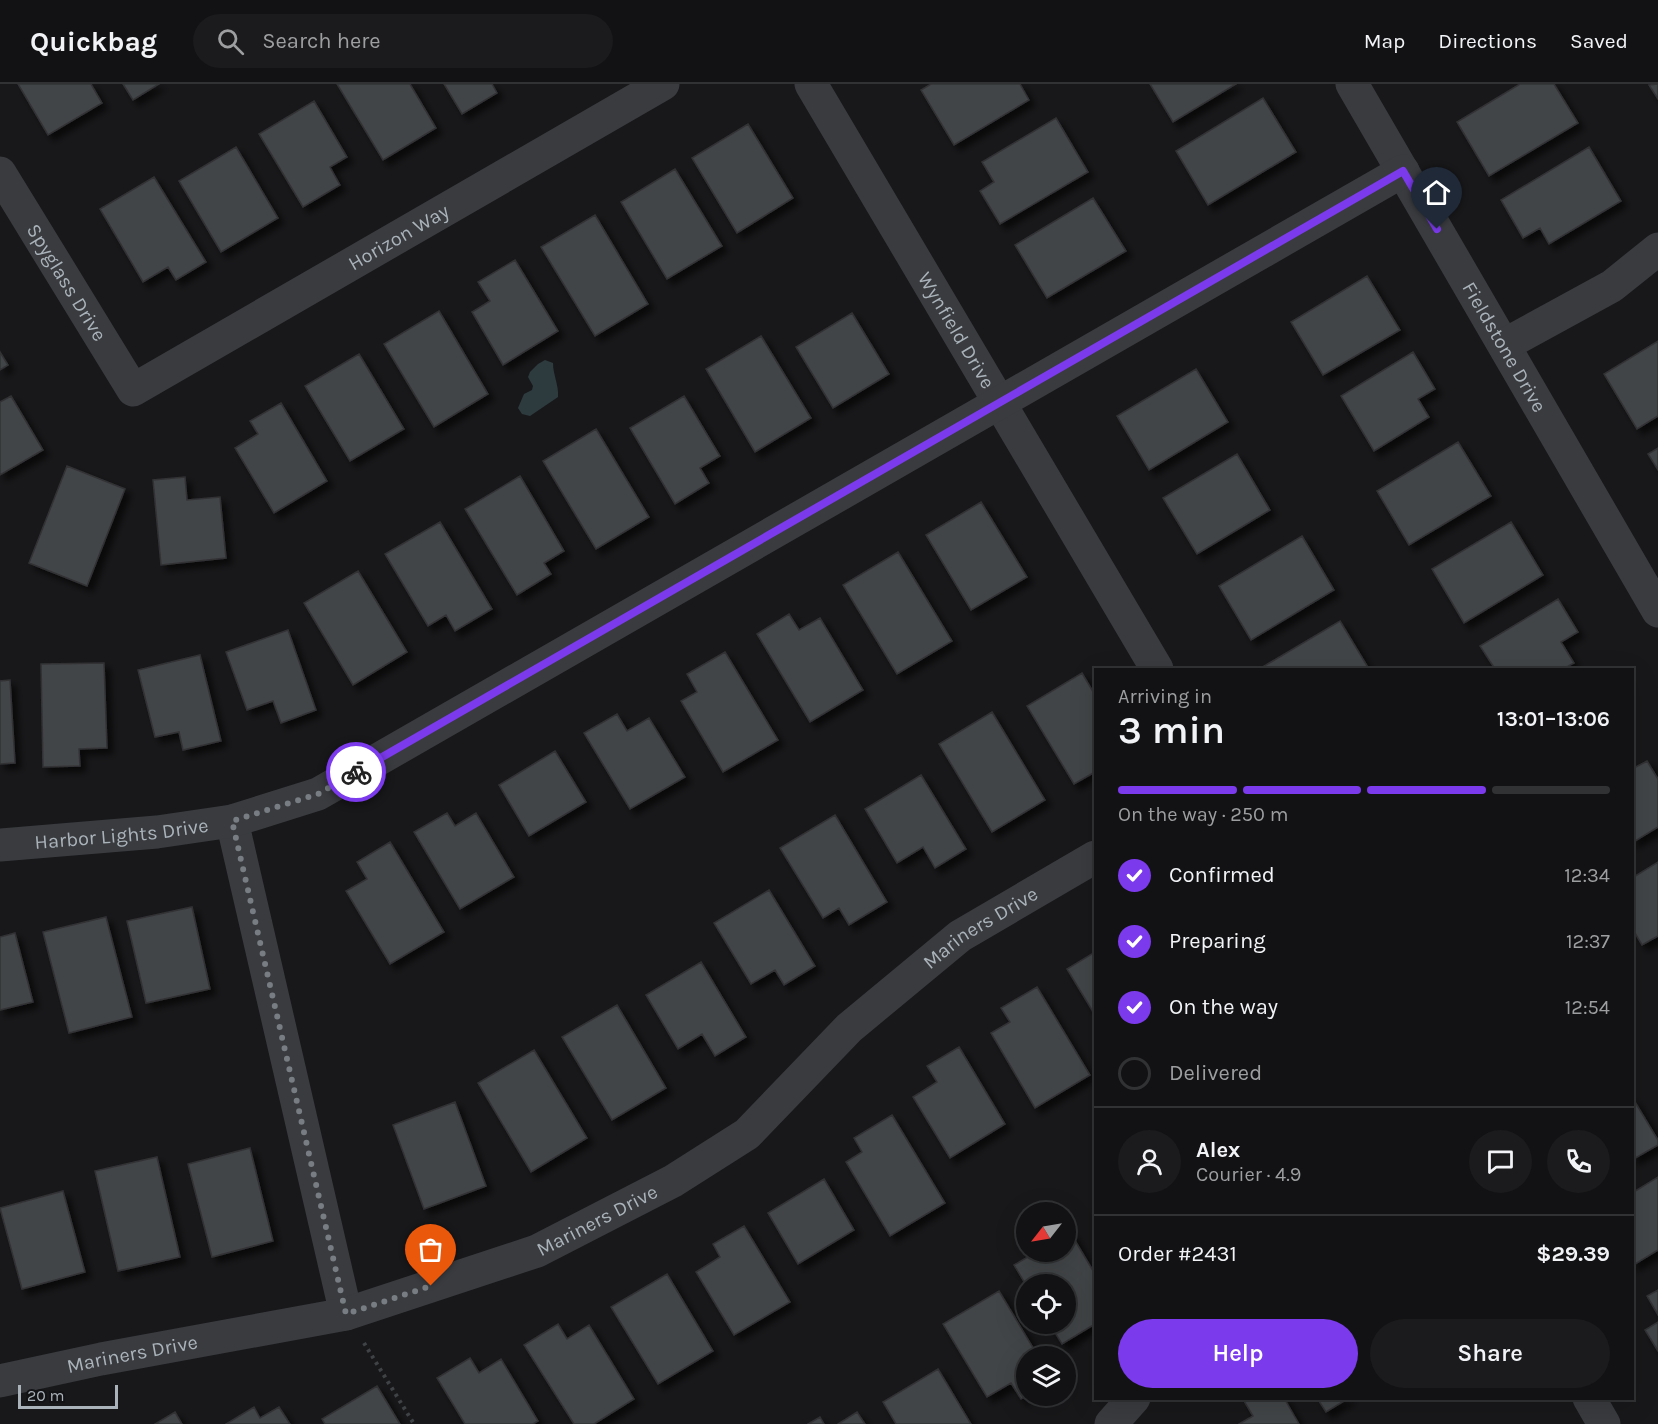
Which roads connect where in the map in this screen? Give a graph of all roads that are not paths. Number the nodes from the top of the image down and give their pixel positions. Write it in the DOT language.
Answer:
graph roads {
  1 [pos="663,84"];
  2 [pos="811,84"];
  3 [pos="1352,84"];
  4 [pos="1403,171"];
  5 [pos="0,173"];
  6 [pos="1658,249"];
  7 [pos="1504,345"];
  8 [pos="134,390"];
  9 [pos="1000,402"];
  10 [pos="1658,610"];
  11 [pos="1156,668"];
  12 [pos="232,821"];
  13 [pos="0,845"];
  14 [pos="1094,858"];
  15 [pos="346,1314"];
  16 [pos="0,1381"];
  17 [pos="1132,1400"];
  18 [pos="1589,1400"];
  19 [pos="1111,1424"];
  20 [pos="1604,1424"];
  1 -- 8 [label="street, Horizon Way"];
  2 -- 9 [label="street, Wynfield Drive"];
  3 -- 4 [label="street, Fieldstone Drive"];
  4 -- 7 [label="street, Fieldstone Drive"];
  4 -- 9 [label="street, Harbor Lights Drive"];
  5 -- 8 [label="street, Spyglass Drive"];
  6 -- 7 [label="street"];
  7 -- 10 [label="street, Fieldstone Drive"];
  9 -- 11 [label="street, Wynfield Drive"];
  9 -- 12 [label="street, Harbor Lights Drive"];
  12 -- 13 [label="street, Harbor Lights Drive"];
  12 -- 15 [label="street"];
  14 -- 15 [label="street, Mariners Drive"];
  15 -- 16 [label="street, Mariners Drive"];
  17 -- 19 [label="street"];
  18 -- 20 [label="street"];
}
